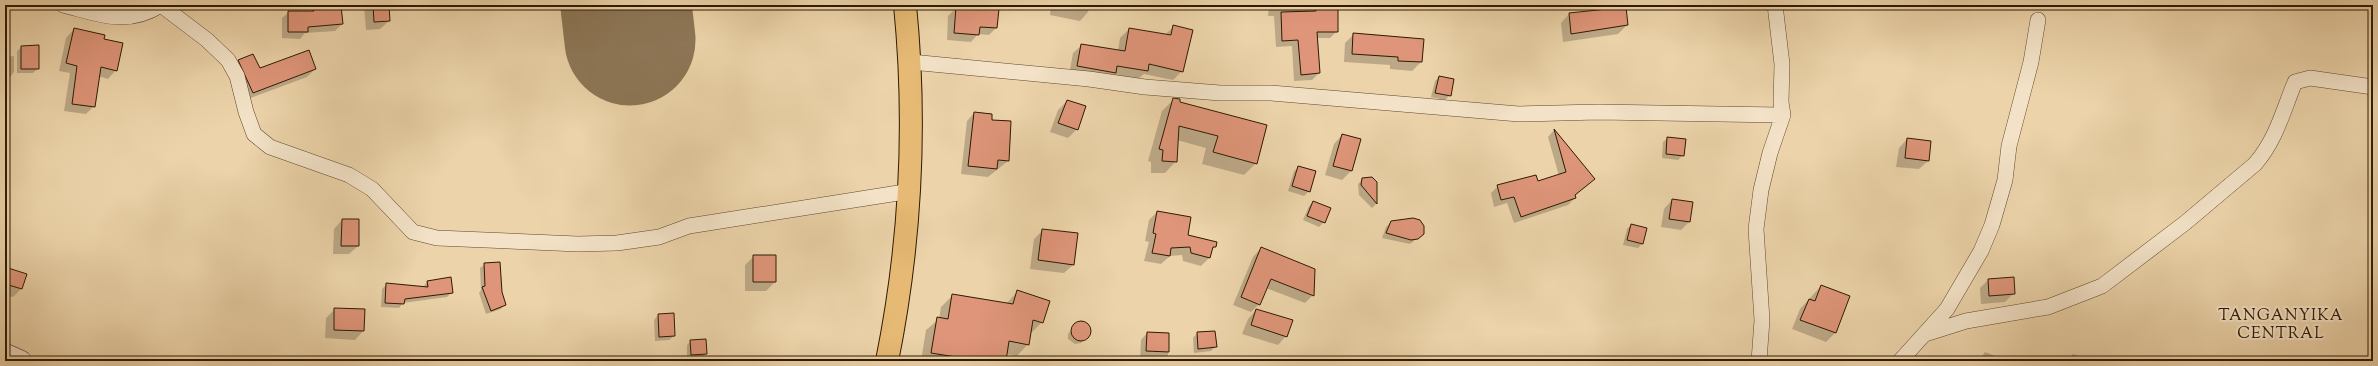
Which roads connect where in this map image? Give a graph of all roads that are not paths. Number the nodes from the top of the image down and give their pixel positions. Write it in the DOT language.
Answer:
graph roads {
  1 [pos="63,5"];
  2 [pos="905,5"];
  3 [pos="1775,5"];
  4 [pos="2038,20"];
  5 [pos="910,62"];
  6 [pos="2373,87"];
  7 [pos="1783,115"];
  8 [pos="910,191"];
  9 [pos="1925,334"];
  10 [pos="5,354"];
  11 [pos="21,361"];
  12 [pos="887,361"];
  13 [pos="1759,361"];
  14 [pos="1900,361"];
  1 -- 8 [label="street"];
  2 -- 5 [label="main road"];
  3 -- 7 [label="street"];
  4 -- 9 [label="street"];
  5 -- 7 [label="street"];
  5 -- 8 [label="main road"];
  6 -- 9 [label="street"];
  7 -- 13 [label="street"];
  8 -- 12 [label="main road"];
  9 -- 14 [label="street"];
  10 -- 11 [label="street"];
}
